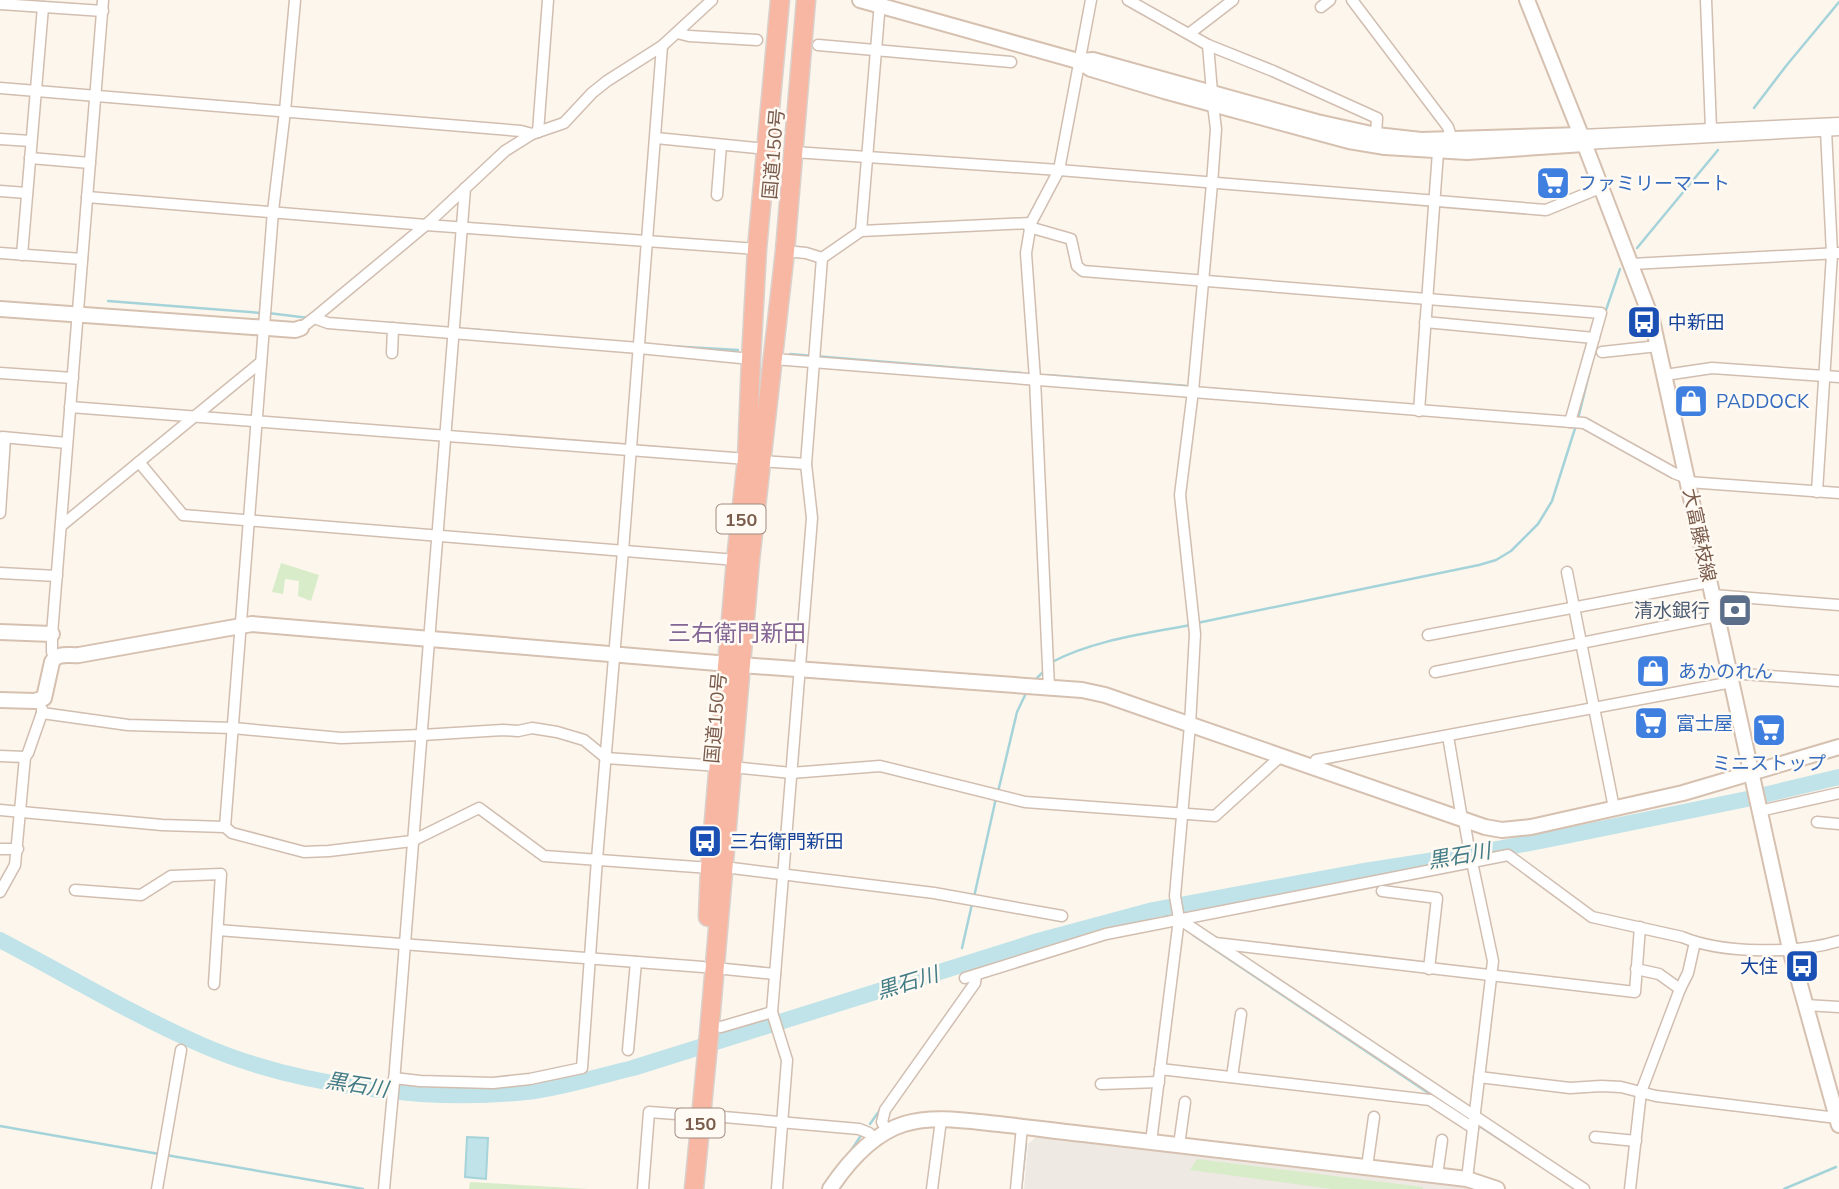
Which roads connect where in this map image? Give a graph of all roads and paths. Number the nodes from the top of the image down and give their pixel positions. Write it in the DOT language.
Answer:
graph roads {
  1 [pos="103,0"];
  2 [pos="295,0"];
  3 [pos="548,0"];
  4 [pos="712,0"];
  5 [pos="780,0"];
  6 [pos="806,0"];
  7 [pos="860,0"];
  8 [pos="1091,0"];
  9 [pos="1128,0"];
  10 [pos="1233,0"];
  11 [pos="1352,0"];
  12 [pos="1527,0"];
  13 [pos="1706,0"];
  14 [pos="880,3"];
  15 [pos="0,4"];
  16 [pos="43,7"];
  17 [pos="103,11"];
  18 [pos="677,33"];
  19 [pos="1190,33"];
  20 [pos="757,40"];
  21 [pos="818,45"];
  22 [pos="1208,45"];
  23 [pos="662,46"];
  24 [pos="876,50"];
  25 [pos="1078,61"];
  26 [pos="1011,62"];
  27 [pos="0,88"];
  28 [pos="35,90"];
  29 [pos="95,95"];
  30 [pos="1213,98"];
  31 [pos="285,111"];
  32 [pos="1839,123"];
  33 [pos="1712,128"];
  34 [pos="1826,130"];
  35 [pos="1839,130"];
  36 [pos="535,133"];
  37 [pos="1376,135"];
  38 [pos="656,138"];
  39 [pos="0,139"];
  40 [pos="1452,139"];
  41 [pos="1583,140"];
  42 [pos="31,141"];
  43 [pos="721,145"];
  44 [pos="766,149"];
  45 [pos="794,152"];
  46 [pos="1438,152"];
  47 [pos="30,158"];
  48 [pos="868,158"];
  49 [pos="90,163"];
  50 [pos="1059,170"];
  51 [pos="1212,184"];
  52 [pos="465,188"];
  53 [pos="1600,188"];
  54 [pos="0,191"];
  55 [pos="27,193"];
  56 [pos="717,195"];
  57 [pos="87,197"];
  58 [pos="1435,200"];
  59 [pos="273,211"];
  60 [pos="426,225"];
  61 [pos="1030,225"];
  62 [pos="462,227"];
  63 [pos="861,231"];
  64 [pos="648,241"];
  65 [pos="757,249"];
  66 [pos="785,251"];
  67 [pos="0,253"];
  68 [pos="1836,253"];
  69 [pos="22,255"];
  70 [pos="822,258"];
  71 [pos="82,259"];
  72 [pos="1631,264"];
  73 [pos="1203,282"];
  74 [pos="1427,300"];
  75 [pos="0,309"];
  76 [pos="78,315"];
  77 [pos="265,318"];
  78 [pos="314,318"];
  79 [pos="1425,323"];
  80 [pos="301,328"];
  81 [pos="393,328"];
  82 [pos="452,333"];
  83 [pos="1594,338"];
  84 [pos="1658,346"];
  85 [pos="639,348"];
  86 [pos="1602,352"];
  87 [pos="392,353"];
  88 [pos="751,359"];
  89 [pos="774,359"];
  90 [pos="815,359"];
  91 [pos="261,362"];
  92 [pos="0,373"];
  93 [pos="1665,375"];
  94 [pos="1824,376"];
  95 [pos="1839,377"];
  96 [pos="73,378"];
  97 [pos="1035,379"];
  98 [pos="1194,391"];
  99 [pos="70,407"];
  100 [pos="1419,411"];
  101 [pos="195,416"];
  102 [pos="257,421"];
  103 [pos="1574,422"];
  104 [pos="445,436"];
  105 [pos="3,438"];
  106 [pos="67,443"];
  107 [pos="631,450"];
  108 [pos="754,460"];
  109 [pos="139,462"];
  110 [pos="806,464"];
  111 [pos="1688,480"];
  112 [pos="1817,492"];
  113 [pos="1839,493"];
  114 [pos="0,502"];
  115 [pos="0,513"];
  116 [pos="250,520"];
  117 [pos="61,526"];
  118 [pos="437,534"];
  119 [pos="624,551"];
  120 [pos="736,560"];
  121 [pos="1567,572"];
  122 [pos="0,573"];
  123 [pos="57,576"];
  124 [pos="1711,589"];
  125 [pos="1839,605"];
  126 [pos="1574,608"];
  127 [pos="1717,616"];
  128 [pos="242,626"];
  129 [pos="0,632"];
  130 [pos="52,634"];
  131 [pos="1428,635"];
  132 [pos="428,639"];
  133 [pos="1581,643"];
  134 [pos="614,654"];
  135 [pos="54,657"];
  136 [pos="734,664"];
  137 [pos="801,670"];
  138 [pos="1435,672"];
  139 [pos="1731,677"];
  140 [pos="1839,681"];
  141 [pos="1036,687"];
  142 [pos="0,700"];
  143 [pos="41,707"];
  144 [pos="1595,708"];
  145 [pos="1190,725"];
  146 [pos="233,728"];
  147 [pos="422,736"];
  148 [pos="1448,736"];
  149 [pos="1839,747"];
  150 [pos="0,756"];
  151 [pos="25,757"];
  152 [pos="1282,757"];
  153 [pos="606,758"];
  154 [pos="725,767"];
  155 [pos="1313,767"];
  156 [pos="791,773"];
  157 [pos="1753,778"];
  158 [pos="1839,793"];
  159 [pos="1614,808"];
  160 [pos="1760,809"];
  161 [pos="0,810"];
  162 [pos="20,811"];
  163 [pos="1182,814"];
  164 [pos="1463,819"];
  165 [pos="1818,822"];
  166 [pos="1839,824"];
  167 [pos="225,827"];
  168 [pos="412,841"];
  169 [pos="1468,843"];
  170 [pos="0,849"];
  171 [pos="18,849"];
  172 [pos="597,859"];
  173 [pos="1472,862"];
  174 [pos="717,868"];
  175 [pos="784,874"];
  176 [pos="75,890"];
  177 [pos="1382,891"];
  178 [pos="0,892"];
  179 [pos="1062,916"];
  180 [pos="1179,919"];
  181 [pos="1640,928"];
  182 [pos="218,930"];
  183 [pos="1839,941"];
  184 [pos="1695,942"];
  185 [pos="1215,943"];
  186 [pos="404,944"];
  187 [pos="1790,949"];
  188 [pos="590,959"];
  189 [pos="636,962"];
  190 [pos="709,967"];
  191 [pos="1429,969"];
  192 [pos="1636,969"];
  193 [pos="775,974"];
  194 [pos="1490,976"];
  195 [pos="214,984"];
  196 [pos="1680,989"];
  197 [pos="1805,1005"];
  198 [pos="1839,1007"];
  199 [pos="772,1013"];
  200 [pos="1241,1014"];
  201 [pos="709,1033"];
  202 [pos="181,1050"];
  203 [pos="628,1050"];
  204 [pos="1160,1069"];
  205 [pos="1232,1077"];
  206 [pos="1479,1077"];
  207 [pos="394,1080"];
  208 [pos="1159,1082"];
  209 [pos="1101,1084"];
  210 [pos="1642,1093"];
  211 [pos="1185,1102"];
  212 [pos="695,1115"];
  213 [pos="1374,1117"];
  214 [pos="1838,1117"];
  215 [pos="942,1120"];
  216 [pos="1474,1122"];
  217 [pos="782,1123"];
  218 [pos="1022,1127"];
  219 [pos="887,1131"];
  220 [pos="1595,1137"];
  221 [pos="874,1140"];
  222 [pos="1442,1140"];
  223 [pos="1636,1141"];
  224 [pos="1151,1142"];
  225 [pos="1179,1145"];
  226 [pos="1367,1167"];
  227 [pos="1437,1175"];
  228 [pos="1467,1179"];
  229 [pos="158,1189"];
  230 [pos="384,1189"];
  231 [pos="643,1189"];
  232 [pos="683,1189"];
  233 [pos="694,1189"];
  234 [pos="777,1189"];
  235 [pos="830,1189"];
  236 [pos="932,1189"];
  237 [pos="1016,1189"];
  238 [pos="1497,1189"];
  239 [pos="1584,1189"];
  240 [pos="1630,1189"];
  1 -- 17 [label="street"];
  2 -- 31 [label="street"];
  3 -- 36 [label="street"];
  4 -- 18 [label="street"];
  5 -- 44 [label="highway, 国道150号 / 150"];
  6 -- 45 [label="highway, 国道150号 / 150"];
  7 -- 14 [label="street"];
  8 -- 25 [label="street"];
  9 -- 19 [label="street"];
  10 -- 19 [label="street"];
  11 -- 40 [label="street"];
  12 -- 41 [label="street, 大富藤枝線"];
  13 -- 33 [label="street"];
  14 -- 24 [label="street"];
  14 -- 25 [label="street"];
  15 -- 16 [label="street"];
  16 -- 17 [label="street"];
  16 -- 28 [label="street"];
  17 -- 29 [label="street"];
  18 -- 20 [label="street"];
  18 -- 23 [label="street"];
  19 -- 22 [label="street"];
  21 -- 24 [label="street"];
  22 -- 30 [label="street"];
  22 -- 37 [label="street"];
  23 -- 36 [label="street"];
  23 -- 38 [label="street"];
  24 -- 26 [label="street"];
  24 -- 48 [label="street"];
  25 -- 30 [label="street"];
  25 -- 50 [label="street"];
  27 -- 28 [label="street"];
  28 -- 29 [label="street"];
  28 -- 42 [label="street"];
  29 -- 31 [label="street"];
  29 -- 49 [label="street"];
  30 -- 37 [label="street"];
  30 -- 46 [label="street"];
  30 -- 51 [label="street"];
  31 -- 36 [label="street"];
  31 -- 59 [label="street"];
  32 -- 33 [label="street"];
  33 -- 41 [label="street"];
  34 -- 35 [label="street"];
  34 -- 41 [label="street"];
  34 -- 68 [label="street"];
  36 -- 52 [label="street"];
  37 -- 40 [label="street"];
  38 -- 43 [label="street"];
  38 -- 64 [label="street"];
  39 -- 42 [label="street"];
  40 -- 41 [label="street"];
  41 -- 46 [label="street"];
  41 -- 53 [label="street, 大富藤枝線"];
  42 -- 47 [label="street"];
  43 -- 44 [label="street"];
  43 -- 56 [label="street"];
  44 -- 65 [label="highway, 国道150号 / 150"];
  45 -- 48 [label="street"];
  45 -- 66 [label="highway, 国道150号 / 150"];
  46 -- 58 [label="street"];
  47 -- 49 [label="street"];
  47 -- 55 [label="street"];
  48 -- 50 [label="street"];
  48 -- 63 [label="street"];
  49 -- 57 [label="street"];
  50 -- 51 [label="street"];
  50 -- 61 [label="street"];
  51 -- 58 [label="street"];
  51 -- 73 [label="street"];
  52 -- 60 [label="street"];
  52 -- 62 [label="street"];
  53 -- 58 [label="street"];
  53 -- 72 [label="street, 大富藤枝線"];
  54 -- 55 [label="street"];
  55 -- 69 [label="street"];
  57 -- 59 [label="street"];
  57 -- 71 [label="street"];
  58 -- 74 [label="street"];
  59 -- 60 [label="street"];
  59 -- 77 [label="street"];
  60 -- 62 [label="street"];
  60 -- 78 [label="street"];
  61 -- 63 [label="street"];
  61 -- 73 [label="street"];
  61 -- 97 [label="street"];
  62 -- 64 [label="street"];
  62 -- 82 [label="street"];
  63 -- 70 [label="street"];
  64 -- 65 [label="street"];
  64 -- 85 [label="street"];
  65 -- 88 [label="highway, 国道150号 / 150"];
  66 -- 70 [label="street"];
  66 -- 89 [label="highway, 国道150号 / 150"];
  67 -- 69 [label="street"];
  68 -- 72 [label="street"];
  68 -- 94 [label="street"];
  69 -- 71 [label="street"];
  70 -- 90 [label="street"];
  71 -- 76 [label="street"];
  72 -- 84 [label="street, 大富藤枝線"];
  73 -- 74 [label="street"];
  73 -- 98 [label="street"];
  74 -- 79 [label="street"];
  74 -- 83 [label="street"];
  75 -- 76 [label="street"];
  76 -- 77 [label="street"];
  76 -- 96 [label="street"];
  77 -- 80 [label="street"];
  77 -- 91 [label="street"];
  78 -- 80 [label="street"];
  78 -- 81 [label="street"];
  79 -- 83 [label="street"];
  79 -- 100 [label="street"];
  81 -- 82 [label="street"];
  81 -- 87 [label="street"];
  82 -- 85 [label="street"];
  82 -- 104 [label="street"];
  83 -- 103 [label="street"];
  84 -- 86 [label="street"];
  84 -- 93 [label="street, 大富藤枝線"];
  85 -- 88 [label="street"];
  85 -- 107 [label="street"];
  88 -- 108 [label="highway, 国道150号 / 150"];
  89 -- 90 [label="street"];
  89 -- 108 [label="highway, 国道150号 / 150"];
  90 -- 97 [label="street"];
  90 -- 110 [label="street"];
  91 -- 101 [label="street"];
  91 -- 102 [label="street"];
  92 -- 96 [label="street"];
  93 -- 94 [label="street"];
  93 -- 111 [label="street, 大富藤枝線"];
  94 -- 95 [label="street"];
  94 -- 112 [label="street"];
  96 -- 99 [label="street"];
  97 -- 98 [label="street"];
  97 -- 141 [label="street"];
  98 -- 100 [label="street"];
  98 -- 145 [label="street"];
  99 -- 101 [label="street"];
  99 -- 106 [label="street"];
  100 -- 103 [label="street"];
  101 -- 102 [label="street"];
  101 -- 109 [label="street"];
  102 -- 104 [label="street"];
  102 -- 116 [label="street"];
  103 -- 111 [label="street"];
  104 -- 107 [label="street"];
  104 -- 118 [label="street"];
  105 -- 106 [label="street"];
  105 -- 114 [label="street"];
  106 -- 117 [label="street"];
  107 -- 108 [label="street"];
  107 -- 119 [label="street"];
  108 -- 110 [label="street"];
  108 -- 120 [label="highway, 国道150号 / 150"];
  108 -- 136 [label="highway, 国道150号 / 150"];
  109 -- 116 [label="street"];
  109 -- 117 [label="street"];
  110 -- 137 [label="street"];
  111 -- 112 [label="street"];
  111 -- 124 [label="street, 大富藤枝線"];
  112 -- 113 [label="street"];
  114 -- 115 [label="street"];
  116 -- 118 [label="street"];
  116 -- 128 [label="street"];
  117 -- 123 [label="street"];
  118 -- 119 [label="street"];
  118 -- 132 [label="street"];
  119 -- 120 [label="street"];
  119 -- 134 [label="street"];
  120 -- 136 [label="highway, 国道150号 / 150"];
  121 -- 126 [label="street"];
  122 -- 123 [label="street"];
  123 -- 130 [label="street"];
  124 -- 125 [label="street"];
  124 -- 126 [label="street"];
  124 -- 127 [label="street, 大富藤枝線"];
  126 -- 131 [label="street"];
  126 -- 133 [label="street"];
  127 -- 133 [label="street"];
  127 -- 139 [label="street, 大富藤枝線"];
  128 -- 132 [label="street"];
  128 -- 135 [label="street"];
  128 -- 146 [label="street"];
  129 -- 130 [label="street"];
  130 -- 135 [label="street"];
  132 -- 134 [label="street"];
  132 -- 147 [label="street"];
  133 -- 138 [label="street"];
  133 -- 144 [label="street"];
  134 -- 136 [label="street"];
  134 -- 153 [label="street"];
  135 -- 143 [label="street"];
  136 -- 137 [label="street"];
  136 -- 154 [label="highway, 国道150号 / 150"];
  137 -- 141 [label="street"];
  137 -- 156 [label="street"];
  139 -- 140 [label="street"];
  139 -- 144 [label="street"];
  139 -- 157 [label="street, 大富藤枝線"];
  141 -- 145 [label="street"];
  142 -- 143 [label="street"];
  143 -- 146 [label="street"];
  143 -- 151 [label="street"];
  144 -- 148 [label="street"];
  144 -- 159 [label="street"];
  145 -- 152 [label="street"];
  145 -- 163 [label="street"];
  146 -- 147 [label="street"];
  146 -- 167 [label="street"];
  147 -- 153 [label="street"];
  147 -- 168 [label="street"];
  148 -- 155 [label="street"];
  148 -- 164 [label="street"];
  149 -- 157 [label="street"];
  150 -- 151 [label="street"];
  151 -- 162 [label="street"];
  152 -- 155 [label="street"];
  152 -- 163 [label="street"];
  153 -- 154 [label="street"];
  153 -- 172 [label="street"];
  154 -- 156 [label="street"];
  154 -- 174 [label="highway, 国道150号 / 150"];
  155 -- 164 [label="street"];
  156 -- 163 [label="street"];
  156 -- 175 [label="street"];
  157 -- 159 [label="street"];
  157 -- 160 [label="street, 大富藤枝線"];
  158 -- 160 [label="street"];
  159 -- 164 [label="street"];
  160 -- 187 [label="street, 大富藤枝線"];
  161 -- 162 [label="street"];
  162 -- 167 [label="street"];
  162 -- 171 [label="street"];
  163 -- 180 [label="street"];
  164 -- 169 [label="street"];
  165 -- 166 [label="street"];
  167 -- 168 [label="street"];
  168 -- 172 [label="street"];
  168 -- 186 [label="street"];
  170 -- 171 [label="street"];
  171 -- 178 [label="street"];
  172 -- 174 [label="street"];
  172 -- 188 [label="street"];
  173 -- 180 [label="street"];
  173 -- 181 [label="street"];
  173 -- 194 [label="street"];
  174 -- 175 [label="street"];
  174 -- 190 [label="highway, 国道150号 / 150"];
  175 -- 179 [label="street"];
  175 -- 193 [label="street"];
  176 -- 182 [label="street"];
  177 -- 191 [label="street"];
  180 -- 185 [label="street"];
  180 -- 204 [label="street"];
  180 -- 219 [label="street"];
  181 -- 184 [label="street"];
  181 -- 192 [label="street"];
  182 -- 186 [label="street"];
  182 -- 195 [label="street"];
  183 -- 187 [label="street"];
  184 -- 187 [label="street"];
  184 -- 196 [label="street"];
  185 -- 191 [label="street"];
  185 -- 216 [label="street"];
  186 -- 188 [label="street"];
  186 -- 207 [label="street"];
  187 -- 197 [label="street, 大富藤枝線"];
  188 -- 189 [label="street"];
  188 -- 207 [label="street"];
  189 -- 190 [label="street"];
  189 -- 203 [label="street"];
  190 -- 193 [label="street"];
  190 -- 201 [label="highway, 国道150号 / 150"];
  191 -- 194 [label="street"];
  192 -- 194 [label="street"];
  192 -- 196 [label="street"];
  193 -- 199 [label="street"];
  194 -- 206 [label="street"];
  196 -- 210 [label="street"];
  197 -- 198 [label="street"];
  197 -- 214 [label="street, 大富藤枝線"];
  199 -- 201 [label="street"];
  199 -- 217 [label="street"];
  200 -- 205 [label="street"];
  201 -- 212 [label="highway, 国道150号 / 150"];
  202 -- 229 [label="street"];
  204 -- 205 [label="street"];
  204 -- 208 [label="street"];
  205 -- 216 [label="street"];
  206 -- 210 [label="street"];
  206 -- 216 [label="street"];
  207 -- 230 [label="street"];
  208 -- 209 [label="street"];
  208 -- 224 [label="street"];
  210 -- 214 [label="street"];
  210 -- 223 [label="street"];
  211 -- 225 [label="street"];
  212 -- 217 [label="street"];
  212 -- 231 [label="street"];
  212 -- 232 [label="highway, 国道150号 / 150"];
  212 -- 233 [label="highway, 国道150号 / 150"];
  213 -- 226 [label="street"];
  215 -- 218 [label="street"];
  215 -- 219 [label="street"];
  215 -- 236 [label="street"];
  216 -- 228 [label="street"];
  216 -- 239 [label="street"];
  217 -- 221 [label="street"];
  217 -- 234 [label="street"];
  218 -- 224 [label="street"];
  218 -- 237 [label="street"];
  219 -- 221 [label="street"];
  220 -- 223 [label="street"];
  221 -- 235 [label="street"];
  222 -- 227 [label="street"];
  223 -- 240 [label="street"];
  224 -- 225 [label="street"];
  225 -- 226 [label="street"];
  226 -- 227 [label="street"];
  227 -- 228 [label="street"];
  228 -- 238 [label="street"];
}
